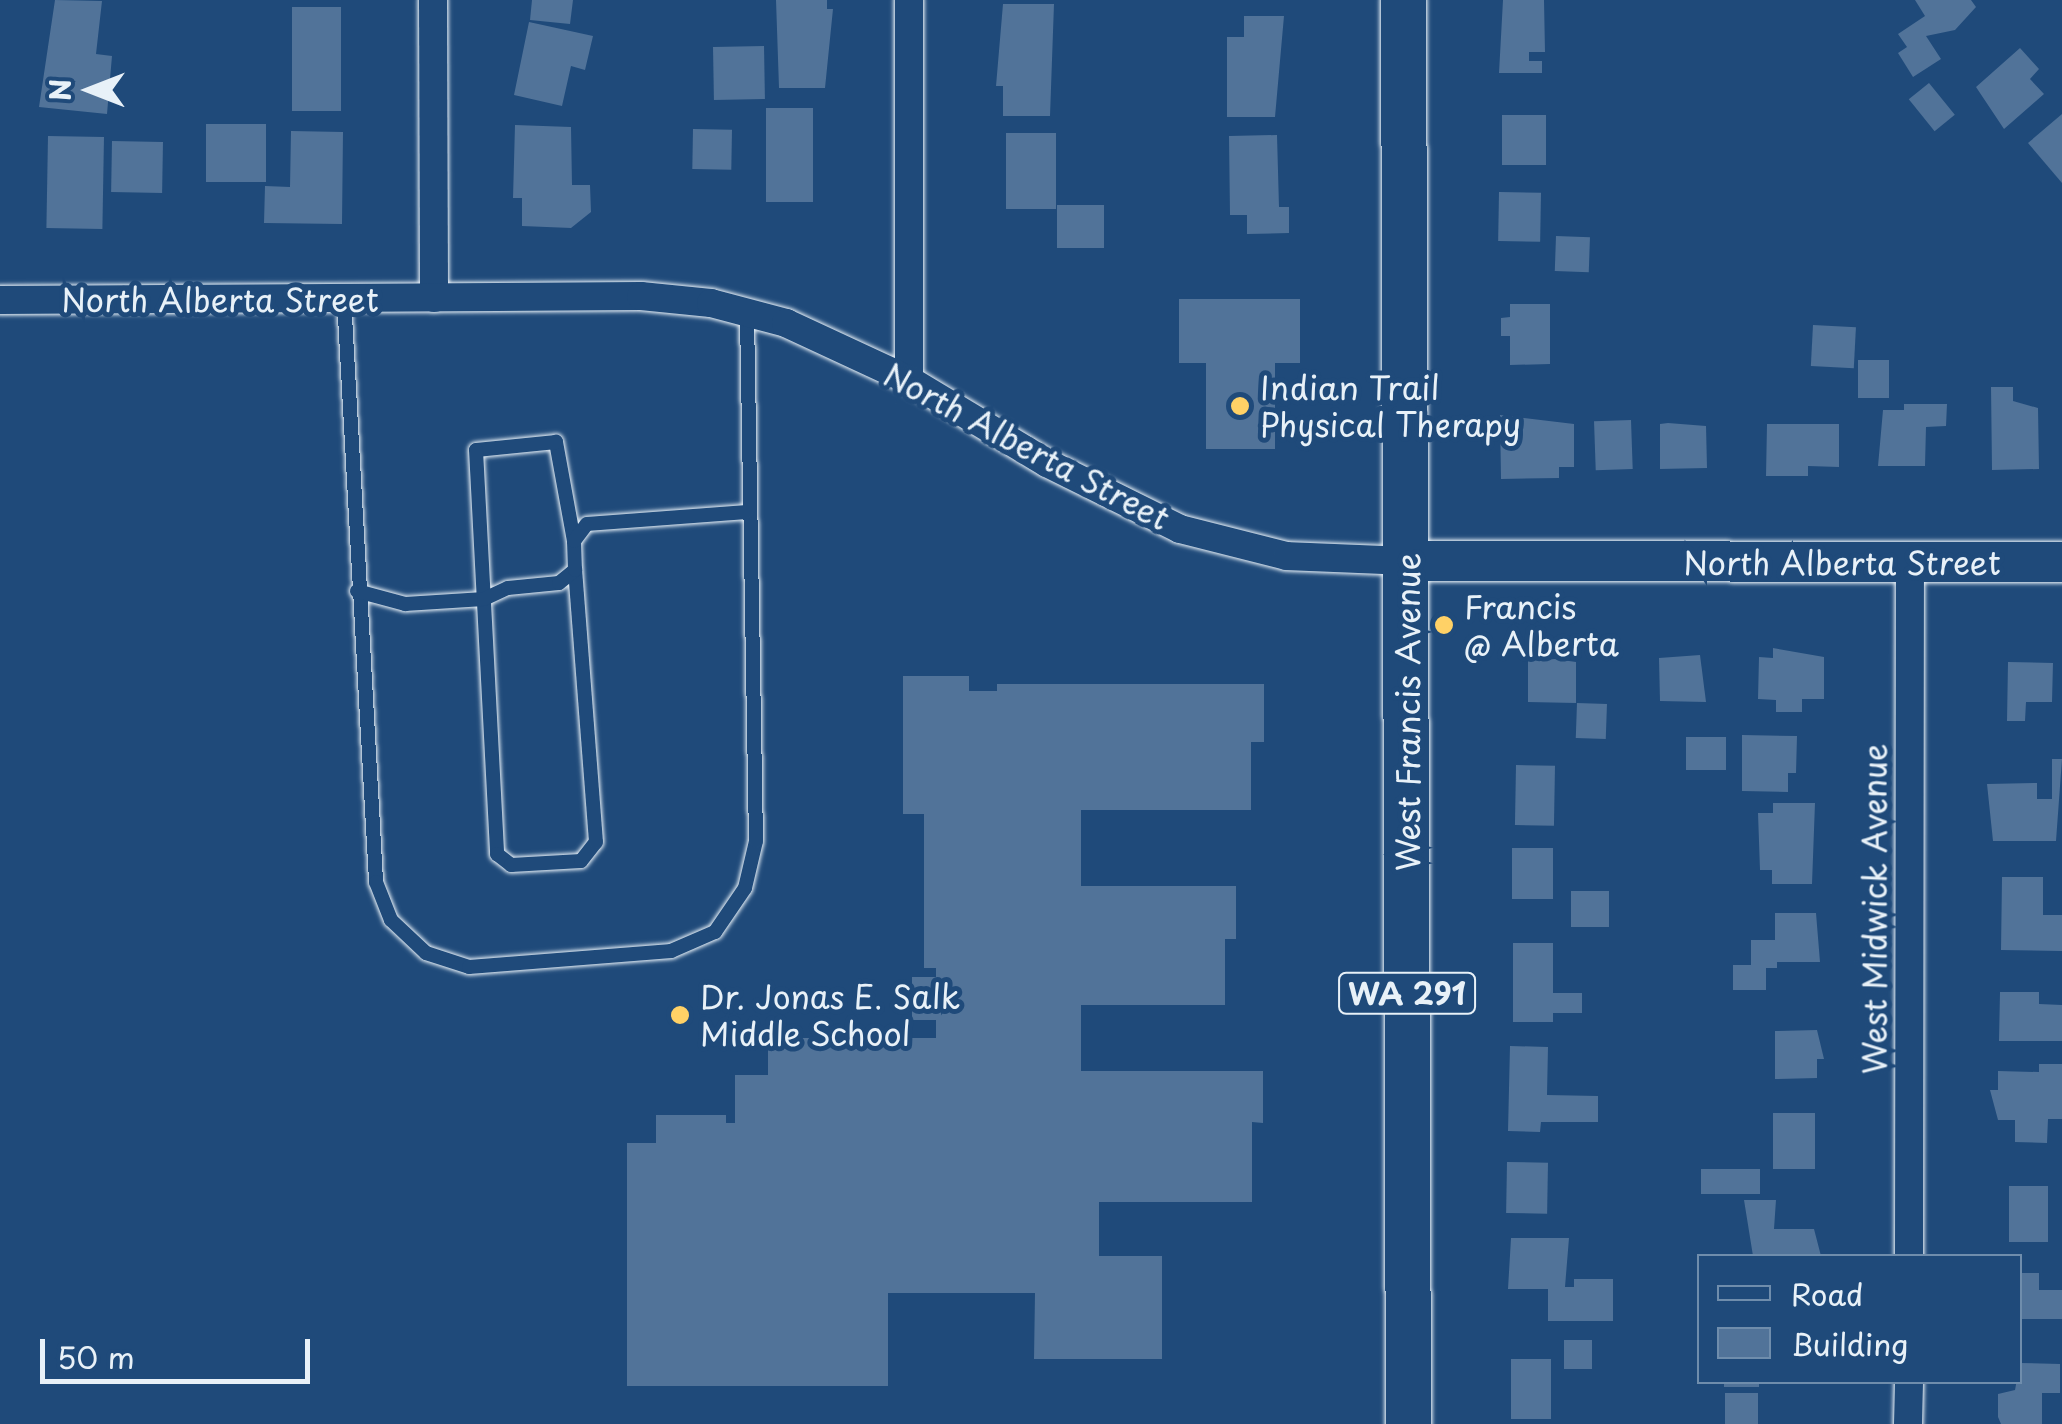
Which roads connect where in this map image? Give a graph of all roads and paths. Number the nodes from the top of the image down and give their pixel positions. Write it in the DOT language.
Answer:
graph roads {
  1 [pos="432,0"];
  2 [pos="909,0"];
  3 [pos="1403,0"];
  4 [pos="344,298"];
  5 [pos="434,298"];
  6 [pos="0,300"];
  7 [pos="748,312"];
  8 [pos="909,380"];
  9 [pos="747,512"];
  10 [pos="574,541"];
  11 [pos="1406,561"];
  12 [pos="1910,562"];
  13 [pos="2062,562"];
  14 [pos="575,570"];
  15 [pos="357,592"];
  16 [pos="484,599"];
  17 [pos="1909,1254"];
  18 [pos="1908,1384"];
  19 [pos="1408,1424"];
  20 [pos="1908,1424"];
  1 -- 5 [label="street"];
  2 -- 8 [label="street"];
  3 -- 11 [label="main road, West Francis Avenue / WA 291"];
  4 -- 5 [label="street, North Alberta Street"];
  4 -- 6 [label="street, North Alberta Street"];
  4 -- 15 [label="lane"];
  5 -- 7 [label="street, North Alberta Street"];
  7 -- 8 [label="street, North Alberta Street"];
  7 -- 9 [label="lane"];
  8 -- 11 [label="street, North Alberta Street"];
  9 -- 10 [label="lane"];
  9 -- 15 [label="lane"];
  10 -- 14 [label="lane"];
  10 -- 16 [label="lane"];
  11 -- 12 [label="main road, North Alberta Street"];
  11 -- 19 [label="main road, West Francis Avenue / WA 291"];
  12 -- 13 [label="main road, North Alberta Street"];
  12 -- 17 [label="street, West Midwick Avenue"];
  14 -- 16 [label="lane"];
  14 -- 16 [label="lane"];
  15 -- 16 [label="lane"];
  18 -- 20 [label="street"];
}
